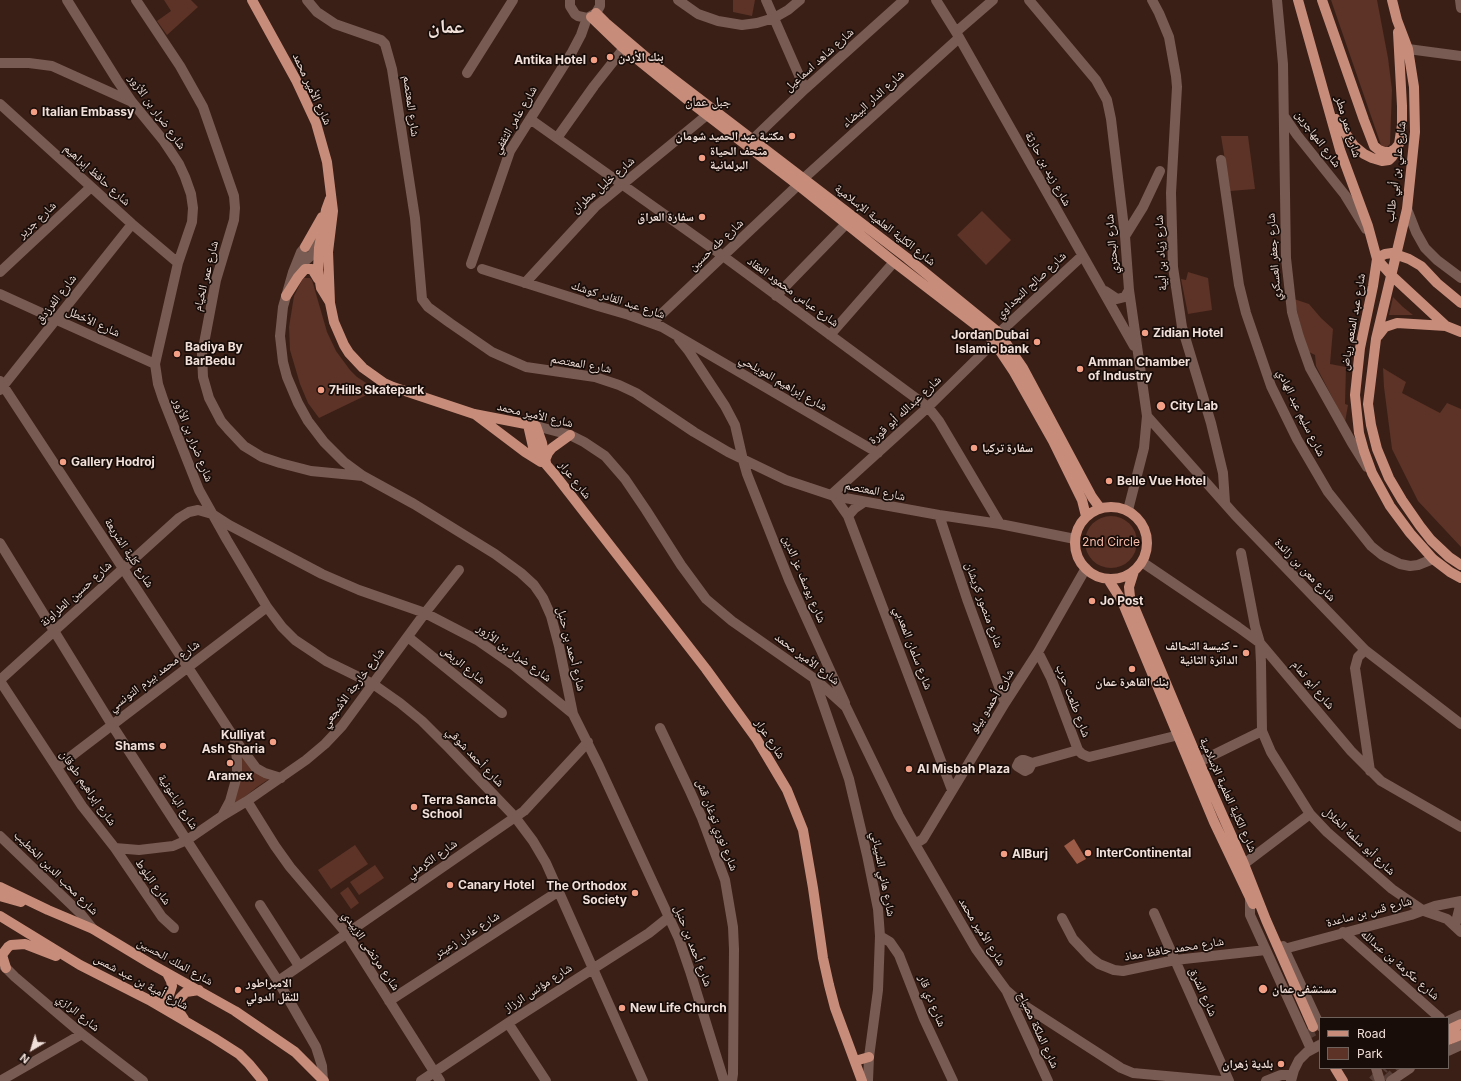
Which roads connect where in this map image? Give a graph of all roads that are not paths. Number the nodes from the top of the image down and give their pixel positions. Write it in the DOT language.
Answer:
graph roads {
  1 [pos="67,0"];
  2 [pos="136,0"];
  3 [pos="252,0"];
  4 [pos="307,0"];
  5 [pos="513,0"];
  6 [pos="570,0"];
  7 [pos="600,0"];
  8 [pos="678,0"];
  9 [pos="766,0"];
  10 [pos="800,0"];
  11 [pos="904,0"];
  12 [pos="936,0"];
  13 [pos="993,0"];
  14 [pos="1029,0"];
  15 [pos="1152,0"];
  16 [pos="1277,0"];
  17 [pos="1298,0"];
  18 [pos="1322,0"];
  19 [pos="1392,0"];
  20 [pos="1460,0"];
  21 [pos="1461,8"];
  22 [pos="591,16"];
  23 [pos="774,18"];
  24 [pos="958,35"];
  25 [pos="624,48"];
  26 [pos="1403,50"];
  27 [pos="1461,56"];
  28 [pos="0,63"];
  29 [pos="467,73"];
  30 [pos="805,89"];
  31 [pos="132,102"];
  32 [pos="0,104"];
  33 [pos="1326,104"];
  34 [pos="1283,114"];
  35 [pos="707,115"];
  36 [pos="530,119"];
  37 [pos="557,138"];
  38 [pos="752,140"];
  39 [pos="1399,144"];
  40 [pos="1220,160"];
  41 [pos="1160,171"];
  42 [pos="801,182"];
  43 [pos="622,184"];
  44 [pos="91,187"];
  45 [pos="332,195"];
  46 [pos="1407,209"];
  47 [pos="326,210"];
  48 [pos="132,224"];
  49 [pos="846,224"];
  50 [pos="1370,234"];
  51 [pos="1125,236"];
  52 [pos="305,247"];
  53 [pos="322,247"];
  54 [pos="1396,254"];
  55 [pos="723,256"];
  56 [pos="1082,256"];
  57 [pos="1381,257"];
  58 [pos="894,262"];
  59 [pos="178,263"];
  60 [pos="471,264"];
  61 [pos="482,269"];
  62 [pos="0,272"];
  63 [pos="293,272"];
  64 [pos="1391,276"];
  65 [pos="1461,278"];
  66 [pos="524,283"];
  67 [pos="322,288"];
  68 [pos="1102,288"];
  69 [pos="1129,290"];
  70 [pos="0,294"];
  71 [pos="286,296"];
  72 [pos="776,296"];
  73 [pos="1461,303"];
  74 [pos="330,304"];
  75 [pos="57,320"];
  76 [pos="652,323"];
  77 [pos="1446,326"];
  78 [pos="1461,332"];
  79 [pos="999,333"];
  80 [pos="676,335"];
  81 [pos="830,335"];
  82 [pos="1376,340"];
  83 [pos="994,342"];
  84 [pos="1137,351"];
  85 [pos="155,364"];
  86 [pos="1,386"];
  87 [pos="928,407"];
  88 [pos="474,414"];
  89 [pos="1147,416"];
  90 [pos="532,426"];
  91 [pos="570,435"];
  92 [pos="878,453"];
  93 [pos="743,460"];
  94 [pos="546,463"];
  95 [pos="1372,473"];
  96 [pos="363,476"];
  97 [pos="833,496"];
  98 [pos="864,502"];
  99 [pos="1225,502"];
  100 [pos="1100,508"];
  101 [pos="1128,510"];
  102 [pos="212,514"];
  103 [pos="848,516"];
  104 [pos="938,516"];
  105 [pos="1086,516"];
  106 [pos="1000,524"];
  107 [pos="237,530"];
  108 [pos="227,540"];
  109 [pos="1075,540"];
  110 [pos="0,543"];
  111 [pos="1241,553"];
  112 [pos="1433,559"];
  113 [pos="1142,562"];
  114 [pos="1461,565"];
  115 [pos="124,568"];
  116 [pos="1086,568"];
  117 [pos="459,570"];
  118 [pos="1134,571"];
  119 [pos="1461,578"];
  120 [pos="1108,579"];
  121 [pos="267,607"];
  122 [pos="425,613"];
  123 [pos="54,631"];
  124 [pos="408,637"];
  125 [pos="1260,643"];
  126 [pos="1365,650"];
  127 [pos="1038,652"];
  128 [pos="188,668"];
  129 [pos="815,679"];
  130 [pos="0,680"];
  131 [pos="373,684"];
  132 [pos="1005,703"];
  133 [pos="846,707"];
  134 [pos="502,713"];
  135 [pos="573,714"];
  136 [pos="1461,724"];
  137 [pos="112,725"];
  138 [pos="660,728"];
  139 [pos="1262,731"];
  140 [pos="1179,735"];
  141 [pos="235,739"];
  142 [pos="588,742"];
  143 [pos="1078,750"];
  144 [pos="1199,762"];
  145 [pos="1032,763"];
  146 [pos="57,767"];
  147 [pos="1370,771"];
  148 [pos="281,778"];
  149 [pos="952,790"];
  150 [pos="247,801"];
  151 [pos="1310,814"];
  152 [pos="222,816"];
  153 [pos="515,817"];
  154 [pos="1461,827"];
  155 [pos="0,836"];
  156 [pos="187,840"];
  157 [pos="915,844"];
  158 [pos="115,848"];
  159 [pos="1244,864"];
  160 [pos="0,887"];
  161 [pos="558,891"];
  162 [pos="0,896"];
  163 [pos="1254,897"];
  164 [pos="1461,902"];
  165 [pos="260,905"];
  166 [pos="48,910"];
  167 [pos="1424,911"];
  168 [pos="1154,913"];
  169 [pos="0,916"];
  170 [pos="669,917"];
  171 [pos="1062,918"];
  172 [pos="174,928"];
  173 [pos="93,929"];
  174 [pos="1458,929"];
  175 [pos="1343,932"];
  176 [pos="347,934"];
  177 [pos="880,936"];
  178 [pos="1284,949"];
  179 [pos="1266,950"];
  180 [pos="1175,960"];
  181 [pos="3,965"];
  182 [pos="80,965"];
  183 [pos="299,966"];
  184 [pos="592,969"];
  185 [pos="167,973"];
  186 [pos="278,981"];
  187 [pos="199,990"];
  188 [pos="1006,990"];
  189 [pos="149,1000"];
  190 [pos="390,1001"];
  191 [pos="1461,1015"];
  192 [pos="1439,1017"];
  193 [pos="184,1019"];
  194 [pos="1449,1021"];
  195 [pos="508,1023"];
  196 [pos="1461,1024"];
  197 [pos="1313,1027"];
  198 [pos="1449,1030"];
  199 [pos="82,1034"];
  200 [pos="1461,1035"];
  201 [pos="1449,1040"];
  202 [pos="1461,1045"];
  203 [pos="1316,1047"];
  204 [pos="1449,1051"];
  205 [pos="869,1057"];
  206 [pos="855,1061"];
  207 [pos="1330,1069"];
  208 [pos="1336,1069"];
  209 [pos="1376,1069"];
  210 [pos="1409,1069"];
  211 [pos="1409,1069"];
  212 [pos="437,1077"];
  213 [pos="1135,1077"];
  214 [pos="1292,1078"];
  215 [pos="0,1081"];
  216 [pos="143,1081"];
  217 [pos="263,1081"];
  218 [pos="323,1081"];
  219 [pos="421,1081"];
  220 [pos="546,1081"];
  221 [pos="643,1081"];
  222 [pos="724,1081"];
  223 [pos="732,1081"];
  224 [pos="862,1081"];
  225 [pos="868,1081"];
  226 [pos="953,1081"];
  227 [pos="1048,1081"];
  228 [pos="1221,1081"];
  229 [pos="1229,1081"];
  230 [pos="1266,1081"];
  231 [pos="1337,1081"];
  232 [pos="1343,1081"];
  233 [pos="1380,1081"];
  234 [pos="1391,1081"];
  235 [pos="1403,1081"];
  1 -- 31 [label="street, شارع ضرار بن الأزور"];
  2 -- 96 [label="street, شارع عمر الخيام"];
  3 -- 45 [label="main road, شارع الأمير محمد"];
  4 -- 93 [label="street, شارع المعتصم"];
  5 -- 29 [label="street"];
  6 -- 22 [label="street"];
  7 -- 22 [label="street, شارع عامر الثقفي"];
  8 -- 23 [label="street"];
  9 -- 23 [label="street"];
  10 -- 23 [label="street"];
  11 -- 30 [label="street, شارع شاهد اسماعيل"];
  12 -- 24 [label="street, شارع زيد بن حارثة"];
  13 -- 24 [label="street, شارع الدار البيضاء"];
  14 -- 51 [label="street, شارع البحتري"];
  15 -- 99 [label="street, شارع زياد بن أبية"];
  16 -- 34 [label="street, شارع المهاجرين"];
  17 -- 33 [label="main road, شارع عمر مطر"];
  18 -- 39 [label="main road, شارع عمر مطر"];
  19 -- 26 [label="main road"];
  20 -- 21 [label="street"];
  22 -- 25 [label="main road, شارع الكلية العلمية الإسلامية"];
  22 -- 36 [label="street, شارع عامر الثقفي"];
  22 -- 38 [label="main road, شارع الكلية العلمية الإسلامية"];
  23 -- 30 [label="street"];
  24 -- 42 [label="street, شارع الدار البيضاء"];
  24 -- 56 [label="street, شارع زيد بن حارثة"];
  25 -- 35 [label="main road, شارع الكلية العلمية الإسلامية"];
  25 -- 37 [label="street"];
  26 -- 27 [label="street"];
  26 -- 39 [label="main road"];
  26 -- 46 [label="main road, شارع علي بن أبي طالب"];
  28 -- 31 [label="street"];
  30 -- 38 [label="street, شارع شاهد اسماعيل"];
  31 -- 59 [label="street, شارع ضرار بن الأزور"];
  32 -- 44 [label="street, شارع حافظ إبراهيم"];
  33 -- 39 [label="main road"];
  33 -- 50 [label="main road, شارع عمر مطر"];
  34 -- 50 [label="street, شارع المهاجرين"];
  34 -- 95 [label="street, شارع جعفر العسكري"];
  35 -- 42 [label="main road, شارع الكلية العلمية الإسلامية"];
  35 -- 43 [label="street, شارع خليل مطران"];
  36 -- 37 [label="street, شارع عباس محمود العقاد"];
  36 -- 60 [label="street, شارع عامر الثقفي"];
  37 -- 43 [label="street, شارع عباس محمود العقاد"];
  38 -- 42 [label="main road, شارع الكلية العلمية الإسلامية"];
  40 -- 112 [label="street, شارع سليم عبد الهادي"];
  41 -- 51 [label="street"];
  42 -- 49 [label="main road, شارع الكلية العلمية الإسلامية"];
  42 -- 55 [label="street, شارع طه حسين"];
  42 -- 79 [label="main road, شارع الكلية العلمية الإسلامية"];
  43 -- 55 [label="street, شارع عباس محمود العقاد"];
  43 -- 66 [label="street, شارع خليل مطران"];
  44 -- 48 [label="street, شارع حافظ إبراهيم"];
  44 -- 62 [label="street, شارع جرير"];
  45 -- 47 [label="main road, شارع الأمير محمد"];
  45 -- 53 [label="main road, شارع الأمير محمد"];
  46 -- 54 [label="main road, شارع علي بن أبي طالب"];
  46 -- 65 [label="street"];
  47 -- 52 [label="main road"];
  47 -- 53 [label="main road, شارع الأمير محمد"];
  48 -- 59 [label="street, شارع حافظ إبراهيم"];
  48 -- 75 [label="street, شارع الفرزدق"];
  49 -- 58 [label="main road, شارع الكلية العلمية الإسلامية"];
  49 -- 72 [label="street"];
  50 -- 57 [label="main road, شارع عمر مطر"];
  51 -- 69 [label="street, شارع البحتري"];
  52 -- 53 [label="street"];
  52 -- 63 [label="street, شارع أحمد بن حنبل"];
  53 -- 63 [label="street"];
  53 -- 67 [label="main road, شارع الأمير محمد"];
  53 -- 74 [label="main road, شارع الأمير محمد"];
  54 -- 57 [label="main road"];
  54 -- 64 [label="main road"];
  54 -- 73 [label="main road"];
  55 -- 72 [label="street, شارع عباس محمود العقاد"];
  55 -- 76 [label="street, شارع طه حسين"];
  56 -- 68 [label="street, شارع زيد بن حارثة"];
  56 -- 79 [label="street, شارع صالح النجداوي"];
  57 -- 64 [label="main road"];
  57 -- 95 [label="main road, شارع عبد المنعم رياض"];
  58 -- 81 [label="street"];
  58 -- 83 [label="main road, شارع الكلية العلمية الإسلامية"];
  59 -- 85 [label="street, شارع ضرار بن الأزور"];
  61 -- 66 [label="street, شارع عبد القادر كوشك"];
  63 -- 71 [label="street, شارع أحمد بن حنبل"];
  64 -- 77 [label="main road"];
  64 -- 82 [label="main road"];
  66 -- 76 [label="street, شارع عبد القادر كوشك"];
  67 -- 71 [label="main road"];
  67 -- 74 [label="main road, شارع الأمير محمد"];
  68 -- 69 [label="street"];
  68 -- 84 [label="street, شارع زيد بن حارثة"];
  69 -- 84 [label="street, شارع البحتري"];
  70 -- 75 [label="street, شارع الأخطل"];
  71 -- 96 [label="street, شارع أحمد بن حنبل"];
  72 -- 81 [label="street, شارع عباس محمود العقاد"];
  74 -- 88 [label="main road, شارع الأمير محمد"];
  75 -- 85 [label="street, شارع الأخطل"];
  75 -- 86 [label="street, شارع الفرزدق"];
  76 -- 80 [label="street, شارع عبد القادر كوشك"];
  77 -- 78 [label="main road"];
  77 -- 82 [label="main road"];
  79 -- 100 [label="main road, شارع الكلية العلمية الإسلامية"];
  80 -- 92 [label="street, شارع إبراهيم المويلحي"];
  80 -- 93 [label="street, شارع عبد القادر كوشك"];
  81 -- 87 [label="street, شارع عباس محمود العقاد"];
  82 -- 114 [label="main road"];
  83 -- 87 [label="street, شارع عبدالله أبو قورة"];
  83 -- 105 [label="main road, شارع الكلية العلمية الإسلامية"];
  84 -- 89 [label="street, شارع البحتري"];
  85 -- 102 [label="street, شارع ضرار بن الأزور"];
  86 -- 115 [label="street, شارع كلية الشريعة"];
  87 -- 92 [label="street, شارع عبدالله أبو قورة"];
  87 -- 106 [label="street, شارع عباس محمود العقاد"];
  88 -- 90 [label="main road, شارع الأمير محمد"];
  88 -- 94 [label="main road"];
  89 -- 99 [label="street, شارع معن بن زائدة"];
  89 -- 101 [label="street, شارع البحتري"];
  90 -- 91 [label="street, شارع الأمير محمد"];
  90 -- 94 [label="main road, شارع عرار"];
  91 -- 94 [label="main road"];
  91 -- 129 [label="street, شارع الأمير محمد"];
  92 -- 97 [label="street, شارع عبدالله أبو قورة"];
  93 -- 97 [label="street, شارع المعتصم"];
  93 -- 133 [label="street, شارع يوسف عز الدين"];
  94 -- 206 [label="main road, شارع عرار"];
  95 -- 112 [label="main road, شارع عبد المنعم رياض"];
  96 -- 135 [label="street, شارع أحمد بن حنبل"];
  97 -- 98 [label="street, شارع المعتصم"];
  97 -- 103 [label="street, شارع سلمان المعدبي"];
  98 -- 103 [label="street"];
  98 -- 104 [label="street, شارع المعتصم"];
  99 -- 126 [label="street, شارع معن بن زائدة"];
  100 -- 101 [label="main road"];
  100 -- 105 [label="main road"];
  101 -- 113 [label="main road"];
  102 -- 107 [label="street, شارع ضرار بن الأزور"];
  102 -- 108 [label="street, شارع أحمد شوقي"];
  102 -- 115 [label="street, شارع حسين الطراونة"];
  103 -- 149 [label="street, شارع سلمان المعدبي"];
  104 -- 106 [label="street, شارع المعتصم"];
  104 -- 132 [label="street, شارع منصور كريشان"];
  105 -- 109 [label="main road"];
  106 -- 109 [label="street, شارع المعتصم"];
  107 -- 108 [label="street"];
  107 -- 122 [label="street, شارع ضرار بن الأزور"];
  108 -- 121 [label="street, شارع أحمد شوقي"];
  109 -- 116 [label="main road"];
  110 -- 123 [label="street, شارع الباعونية"];
  111 -- 125 [label="street"];
  112 -- 119 [label="main road, شارع عبد المنعم رياض"];
  113 -- 118 [label="main road"];
  113 -- 125 [label="street, شارع أبو تمام"];
  115 -- 123 [label="street, شارع حسين الطراونة"];
  115 -- 128 [label="street, شارع كلية الشريعة"];
  116 -- 120 [label="main road"];
  116 -- 127 [label="street, شارع أحمدو بيلو"];
  117 -- 122 [label="street, شارع خارجة الأشجعي"];
  118 -- 120 [label="main road"];
  118 -- 144 [label="main road, شارع الكلية العلمية الإسلامية"];
  120 -- 140 [label="main road, شارع الكلية العلمية الإسلامية"];
  121 -- 128 [label="street, شارع محمد بيرم التونسي"];
  121 -- 131 [label="street, شارع أحمد شوقي"];
  122 -- 124 [label="street, شارع خارجة الأشجعي"];
  122 -- 135 [label="street, شارع ضرار بن الأزور"];
  123 -- 130 [label="street, شارع حسين الطراونة"];
  123 -- 137 [label="street, شارع الباعونية"];
  124 -- 131 [label="street, شارع خارجة الأشجعي"];
  124 -- 134 [label="street, شارع الربض"];
  125 -- 139 [label="street, شارع أبو سلمة الخلال"];
  125 -- 147 [label="street, شارع أبو تمام"];
  126 -- 136 [label="street, شارع معن بن زائدة"];
  126 -- 147 [label="street"];
  127 -- 132 [label="street, شارع أحمدو بيلو"];
  127 -- 143 [label="street, شارع طلعت حرب"];
  128 -- 137 [label="street, شارع محمد بيرم التونسي"];
  128 -- 141 [label="street, شارع كلية الشريعة"];
  129 -- 133 [label="street, شارع الأمير محمد"];
  129 -- 177 [label="street, شارع هاني الشيباني"];
  130 -- 146 [label="street, شارع إبراهيم طوقان"];
  131 -- 148 [label="street, شارع خارجة الأشجعي"];
  131 -- 153 [label="street, شارع أحمد شوقي"];
  132 -- 149 [label="street, شارع أحمدو بيلو"];
  133 -- 157 [label="street, شارع الأمير محمد"];
  135 -- 142 [label="street, شارع أحمد بن حنبل"];
  137 -- 146 [label="street, شارع محمد بيرم التونسي"];
  137 -- 156 [label="street, شارع الباعونية"];
  138 -- 223 [label="street, شارع نوري توغان قش"];
  139 -- 144 [label="street"];
  139 -- 151 [label="street, شارع أبو سلمة الخلال"];
  140 -- 143 [label="street, شارع طلعت حرب"];
  140 -- 163 [label="main road, شارع الكلية العلمية الإسلامية"];
  141 -- 148 [label="street, شارع كلية الشريعة"];
  141 -- 152 [label="street, شارع كلية الشريعة"];
  142 -- 153 [label="street, شارع الكرملي"];
  142 -- 170 [label="street, شارع أحمد بن حنبل"];
  143 -- 145 [label="street"];
  144 -- 159 [label="main road, شارع الكلية العلمية الإسلامية"];
  146 -- 158 [label="street, شارع إبراهيم طوقان"];
  147 -- 154 [label="street, شارع أبو تمام"];
  148 -- 150 [label="street, شارع خارجة الأشجعي"];
  149 -- 157 [label="street, شارع أحمدو بيلو"];
  150 -- 152 [label="street, شارع خارجة الأشجعي"];
  150 -- 176 [label="street, شارع مرتضى الزبيدي"];
  151 -- 159 [label="street"];
  151 -- 167 [label="street, شارع أبو سلمة الخلال"];
  152 -- 156 [label="street, شارع خارجة الأشجعي"];
  153 -- 161 [label="street, شارع أحمد شوقي"];
  153 -- 176 [label="street, شارع الكرملي"];
  155 -- 173 [label="street, شارع محب الدين الخطيب"];
  156 -- 158 [label="street"];
  156 -- 186 [label="street, شارع الباعونية"];
  157 -- 188 [label="street, شارع الأمير محمد"];
  158 -- 172 [label="street, شارع البلوط"];
  159 -- 163 [label="main road, شارع الكلية العلمية الإسلامية"];
  160 -- 166 [label="main road, شارع الملك الحسين"];
  161 -- 184 [label="street, شارع أحمد شوقي"];
  161 -- 190 [label="street, شارع عادل زعيتر"];
  162 -- 166 [label="main road"];
  163 -- 178 [label="street"];
  163 -- 179 [label="street"];
  163 -- 197 [label="main road, شارع الكلية العلمية الإسلامية"];
  164 -- 167 [label="street, شارع قس بن ساعدة"];
  164 -- 174 [label="street"];
  165 -- 183 [label="street"];
  166 -- 173 [label="main road, شارع الملك الحسين"];
  167 -- 174 [label="street, شارع أبو سلمة الخلال"];
  167 -- 175 [label="street, شارع قس بن ساعدة"];
  168 -- 180 [label="street, شارع الشرق"];
  169 -- 182 [label="main road, شارع أمية بن عبد شمس"];
  170 -- 184 [label="street, شارع مؤنس الرزاز"];
  170 -- 222 [label="street, شارع أحمد بن حنبل"];
  171 -- 180 [label="street, شارع محمد حافظ معاذ"];
  173 -- 185 [label="main road, شارع الملك الحسين"];
  175 -- 178 [label="street, شارع قس بن ساعدة"];
  175 -- 192 [label="street, شارع عكرمة بن عبدالله"];
  176 -- 183 [label="street, شارع الكرملي"];
  176 -- 190 [label="street, شارع مرتضى الزبيدي"];
  177 -- 205 [label="street, شارع هاني الشيباني"];
  177 -- 226 [label="street, شارع ذي قار"];
  178 -- 197 [label="street"];
  179 -- 180 [label="street, شارع محمد حافظ معاذ"];
  179 -- 203 [label="street"];
  180 -- 229 [label="street, شارع الشرق"];
  181 -- 182 [label="main road"];
  181 -- 199 [label="street, شارع الرازي"];
  182 -- 189 [label="main road, شارع أمية بن عبد شمس"];
  183 -- 186 [label="street, شارع الكرملي"];
  184 -- 195 [label="street, شارع مؤنس الرزاز"];
  184 -- 221 [label="street, شارع أحمد شوقي"];
  185 -- 187 [label="main road, شارع الملك الحسين"];
  185 -- 189 [label="main road"];
  186 -- 218 [label="street, شارع الباعونية"];
  187 -- 193 [label="main road"];
  187 -- 218 [label="main road, شارع الملك الحسين"];
  188 -- 213 [label="street, شارع الأمير محمد"];
  188 -- 227 [label="street, شارع الملكة مصباح"];
  189 -- 193 [label="main road, شارع أمية بن عبد شمس"];
  190 -- 212 [label="street, شارع مرتضى الزبيدي"];
  191 -- 194 [label="street"];
  193 -- 217 [label="main road, شارع أمية بن عبد شمس"];
  195 -- 212 [label="street, شارع مؤنس الرزاز"];
  195 -- 220 [label="street"];
  196 -- 198 [label="main road"];
  199 -- 215 [label="street"];
  199 -- 216 [label="street, شارع الرازي"];
  200 -- 201 [label="main road"];
  202 -- 204 [label="street"];
  203 -- 214 [label="street"];
  205 -- 206 [label="main road"];
  205 -- 225 [label="street, شارع هاني الشيباني"];
  206 -- 224 [label="main road, شارع عرار"];
  207 -- 231 [label="main road"];
  208 -- 232 [label="main road"];
  209 -- 233 [label="street"];
  210 -- 234 [label="street"];
  211 -- 235 [label="street"];
  212 -- 219 [label="street, شارع مؤنس الرزاز"];
  213 -- 228 [label="street, شارع الأمير محمد"];
  214 -- 230 [label="street"];
}
